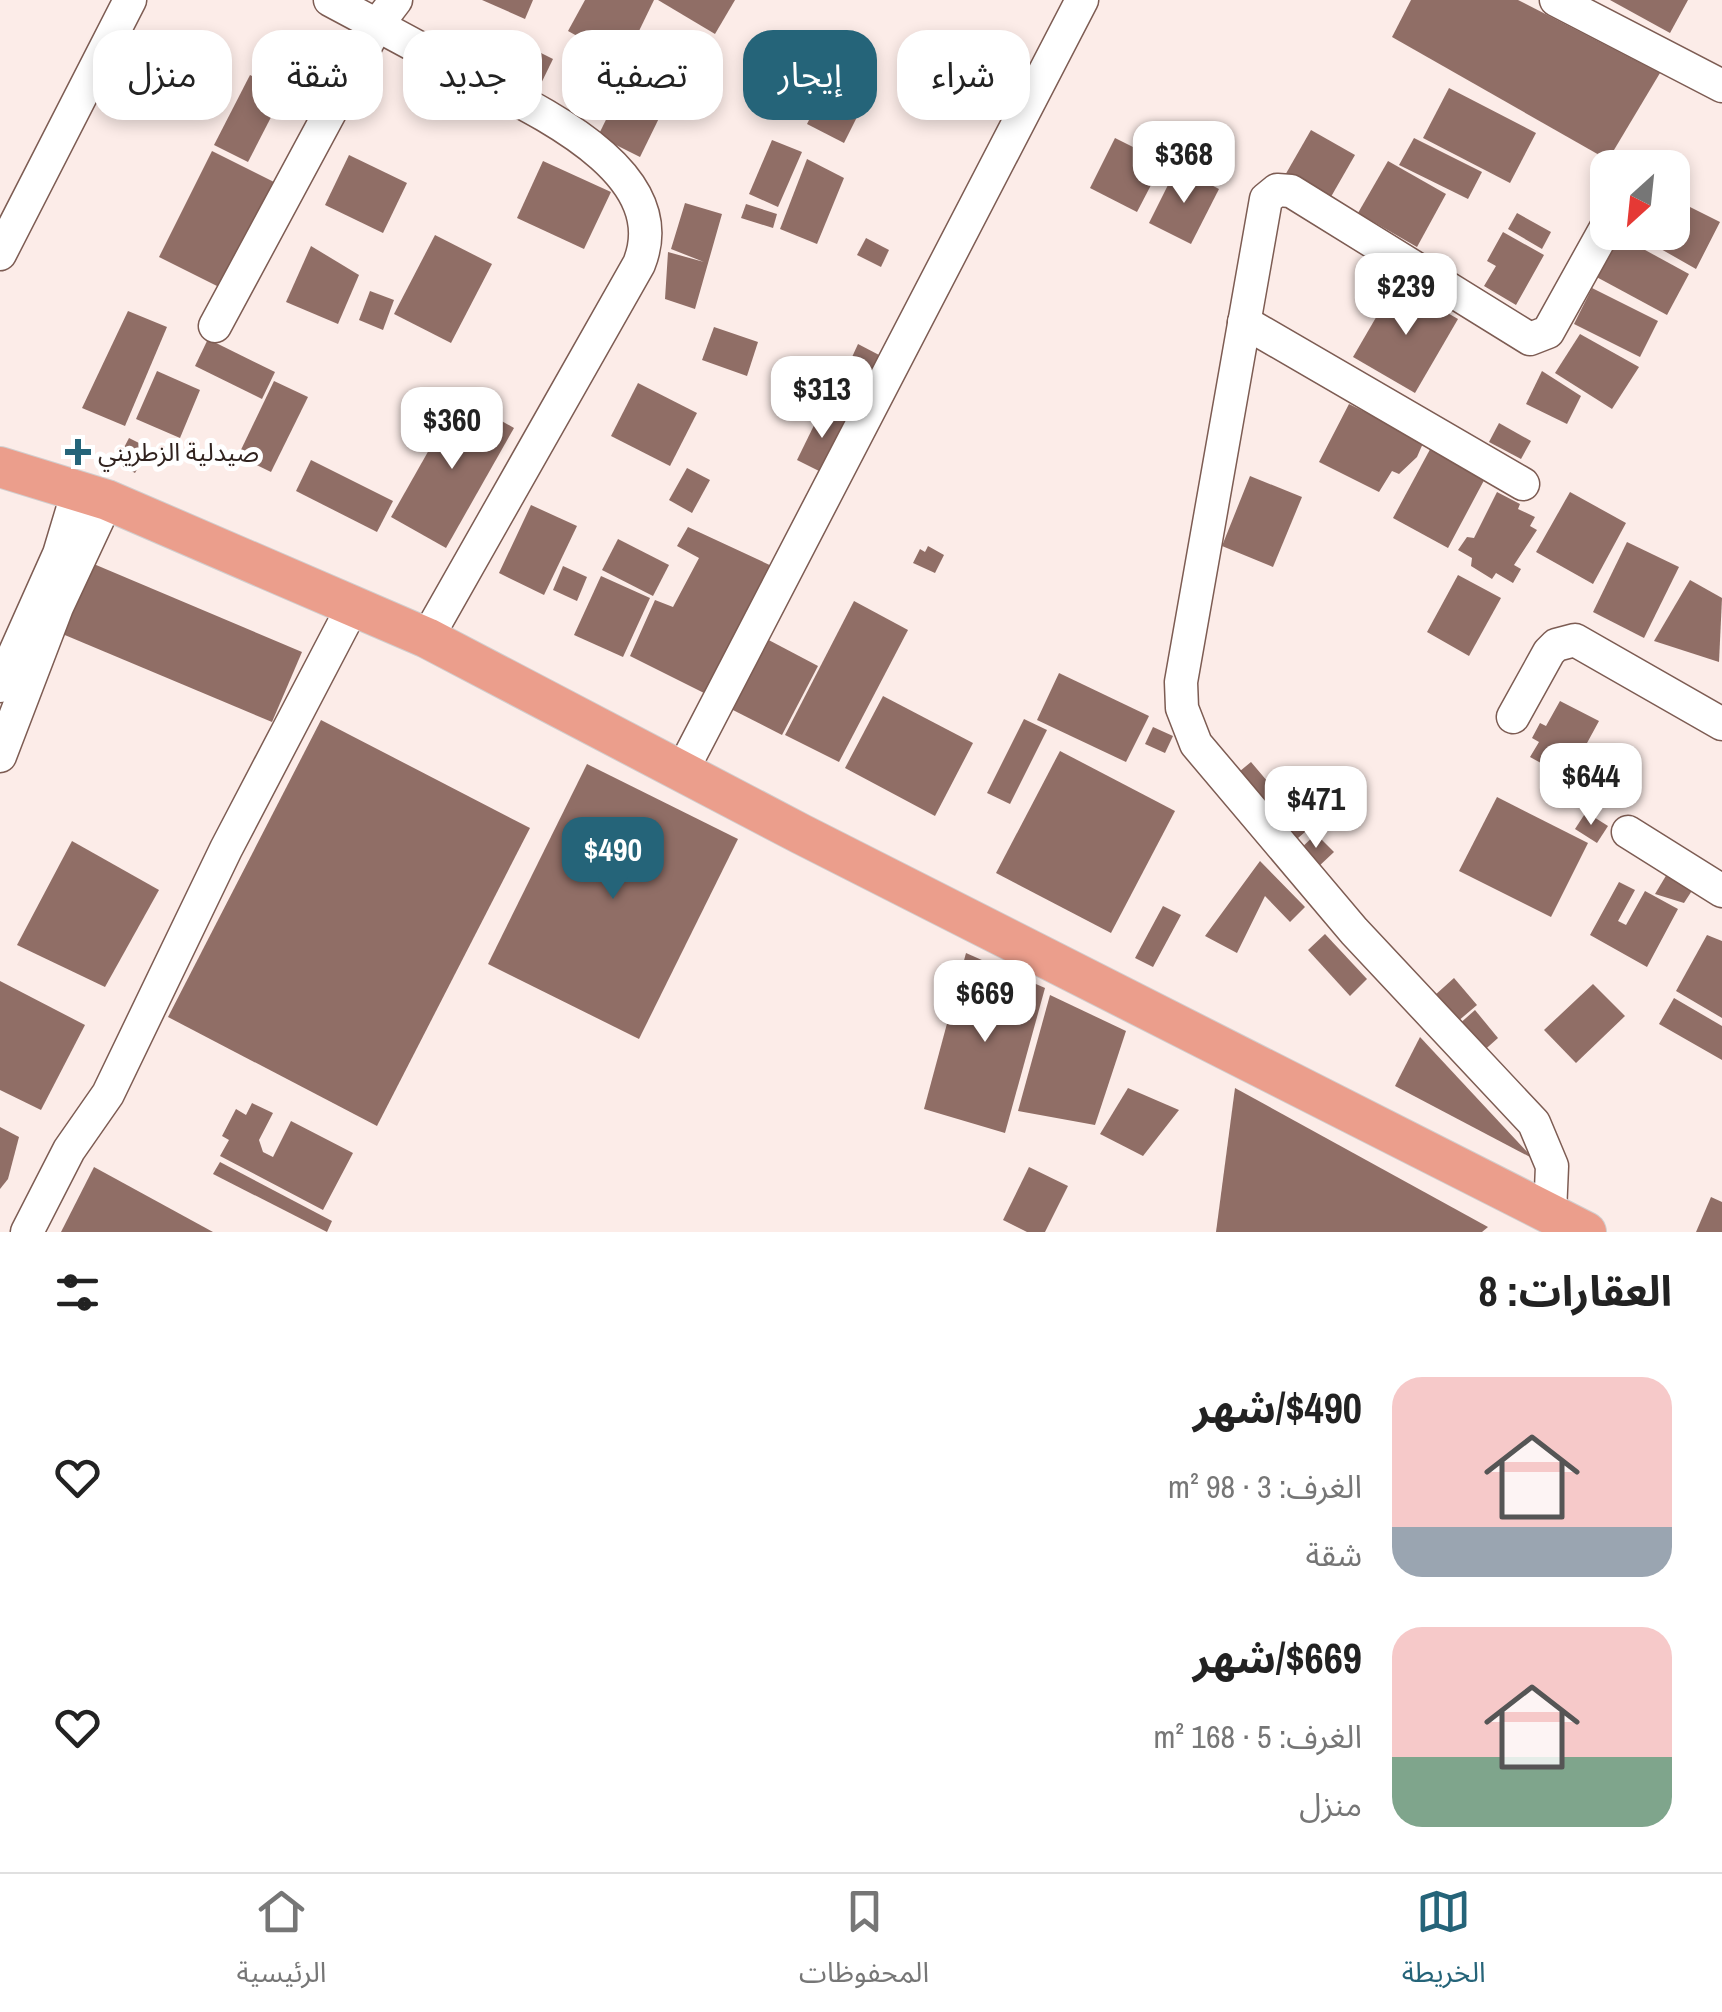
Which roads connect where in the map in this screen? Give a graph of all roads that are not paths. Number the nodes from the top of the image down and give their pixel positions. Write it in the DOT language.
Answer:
graph roads {
  1 [pos="130,0"];
  2 [pos="330,0"];
  3 [pos="1082,0"];
  4 [pos="1556,0"];
  5 [pos="386,12"];
  6 [pos="1722,86"];
  7 [pos="1594,250"];
  8 [pos="0,254"];
  9 [pos="1244,322"];
  10 [pos="214,326"];
  11 [pos="0,468"];
  12 [pos="1523,484"];
  13 [pos="92,495"];
  14 [pos="352,606"];
  15 [pos="427,638"];
  16 [pos="0,686"];
  17 [pos="1513,717"];
  18 [pos="1722,724"];
  19 [pos="0,756"];
  20 [pos="682,772"];
  21 [pos="1628,832"];
  22 [pos="1722,891"];
  23 [pos="1550,1213"];
  24 [pos="28,1232"];
  25 [pos="1586,1232"];
  1 -- 8 [label="street"];
  2 -- 5 [label="street"];
  3 -- 20 [label="street"];
  4 -- 6 [label="street"];
  5 -- 10 [label="street"];
  5 -- 15 [label="street"];
  7 -- 9 [label="street"];
  9 -- 12 [label="street"];
  9 -- 23 [label="street"];
  11 -- 13 [label="main road"];
  13 -- 14 [label="main road"];
  13 -- 16 [label="street"];
  13 -- 19 [label="street"];
  14 -- 15 [label="main road"];
  14 -- 24 [label="street"];
  15 -- 20 [label="main road"];
  17 -- 18 [label="street"];
  20 -- 23 [label="main road"];
  21 -- 22 [label="street"];
  23 -- 25 [label="main road"];
}
